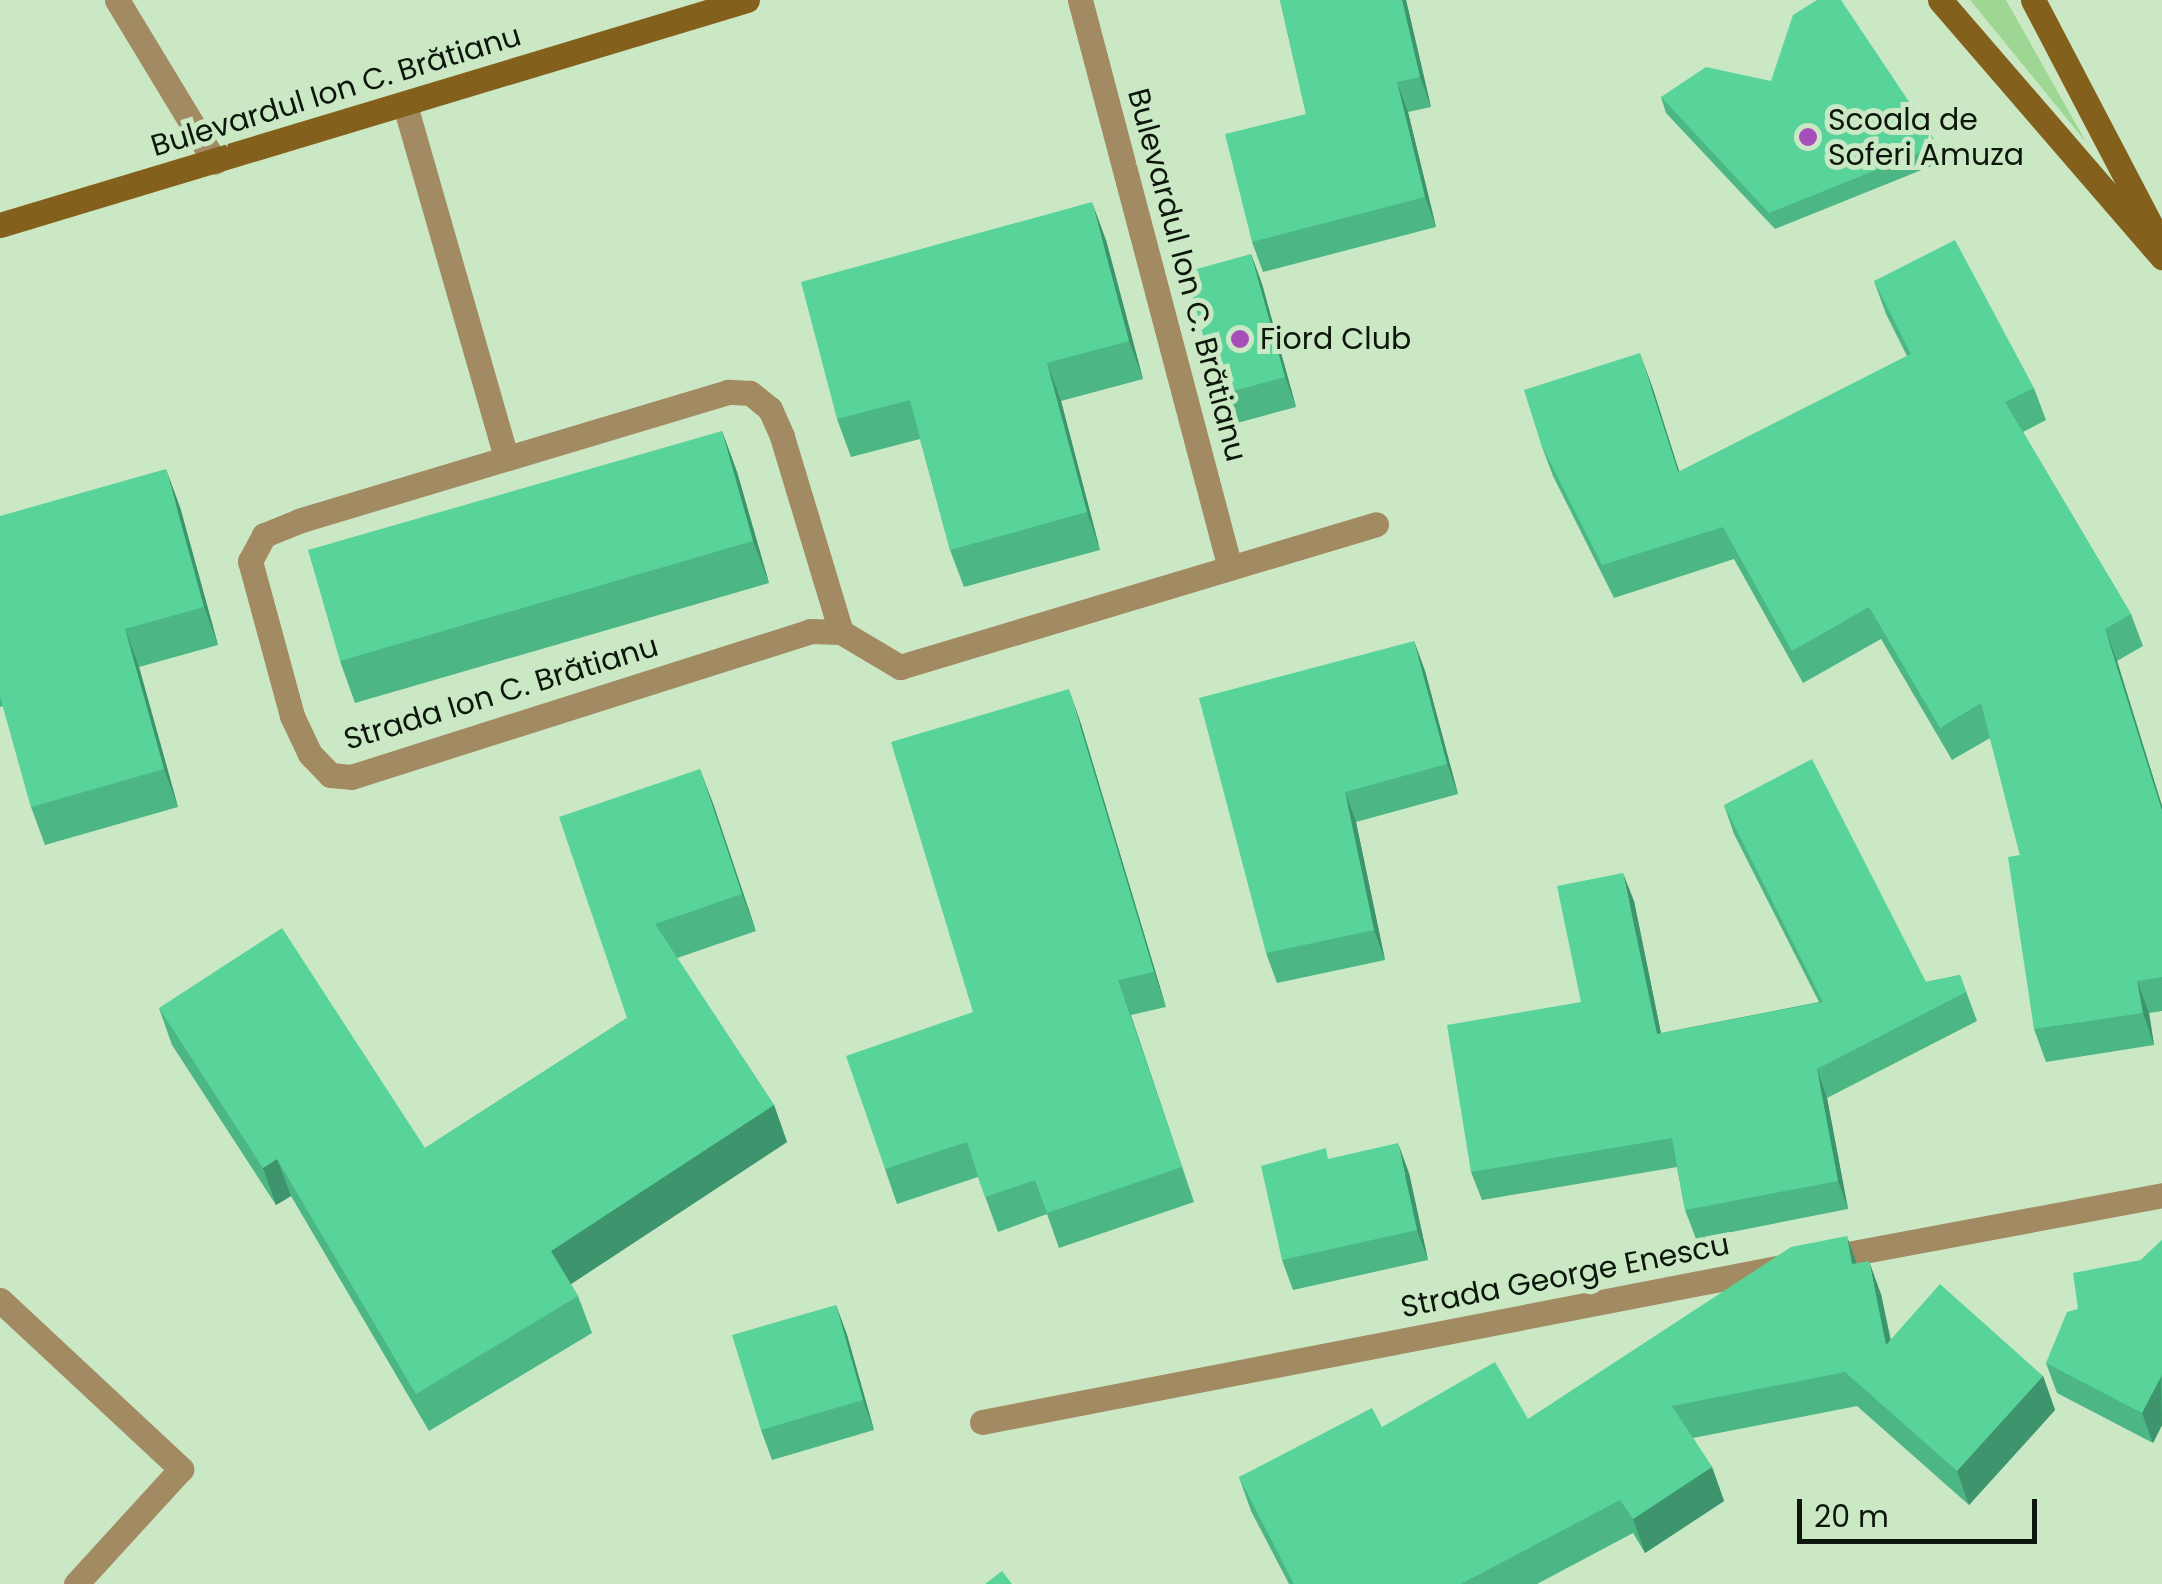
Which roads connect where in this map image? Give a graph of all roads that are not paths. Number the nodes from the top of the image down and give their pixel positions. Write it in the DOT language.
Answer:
graph roads {
  1 [pos="117,0"];
  2 [pos="747,0"];
  3 [pos="1080,0"];
  4 [pos="1940,0"];
  5 [pos="2034,0"];
  6 [pos="405,104"];
  7 [pos="215,162"];
  8 [pos="0,225"];
  9 [pos="2162,246"];
  10 [pos="2162,256"];
  11 [pos="506,458"];
  12 [pos="1376,524"];
  13 [pos="1230,568"];
  14 [pos="841,632"];
  15 [pos="2162,1195"];
  16 [pos="0,1300"];
  17 [pos="982,1422"];
  18 [pos="76,1584"];
  1 -- 7 [label="street"];
  2 -- 6 [label="main road, Bulevardul Ion C. Brătianu"];
  3 -- 13 [label="street, Bulevardul Ion C. Brătianu"];
  4 -- 10 [label="main road"];
  5 -- 9 [label="main road"];
  6 -- 7 [label="main road, Bulevardul Ion C. Brătianu"];
  6 -- 11 [label="street"];
  7 -- 8 [label="main road, Bulevardul Ion C. Brătianu"];
  11 -- 14 [label="street, Strada Ion C. Brătianu"];
  11 -- 14 [label="street, Strada Ion C. Brătianu"];
  12 -- 13 [label="street"];
  13 -- 14 [label="street"];
  15 -- 17 [label="street, Strada George Enescu"];
  16 -- 18 [label="street"];
}
